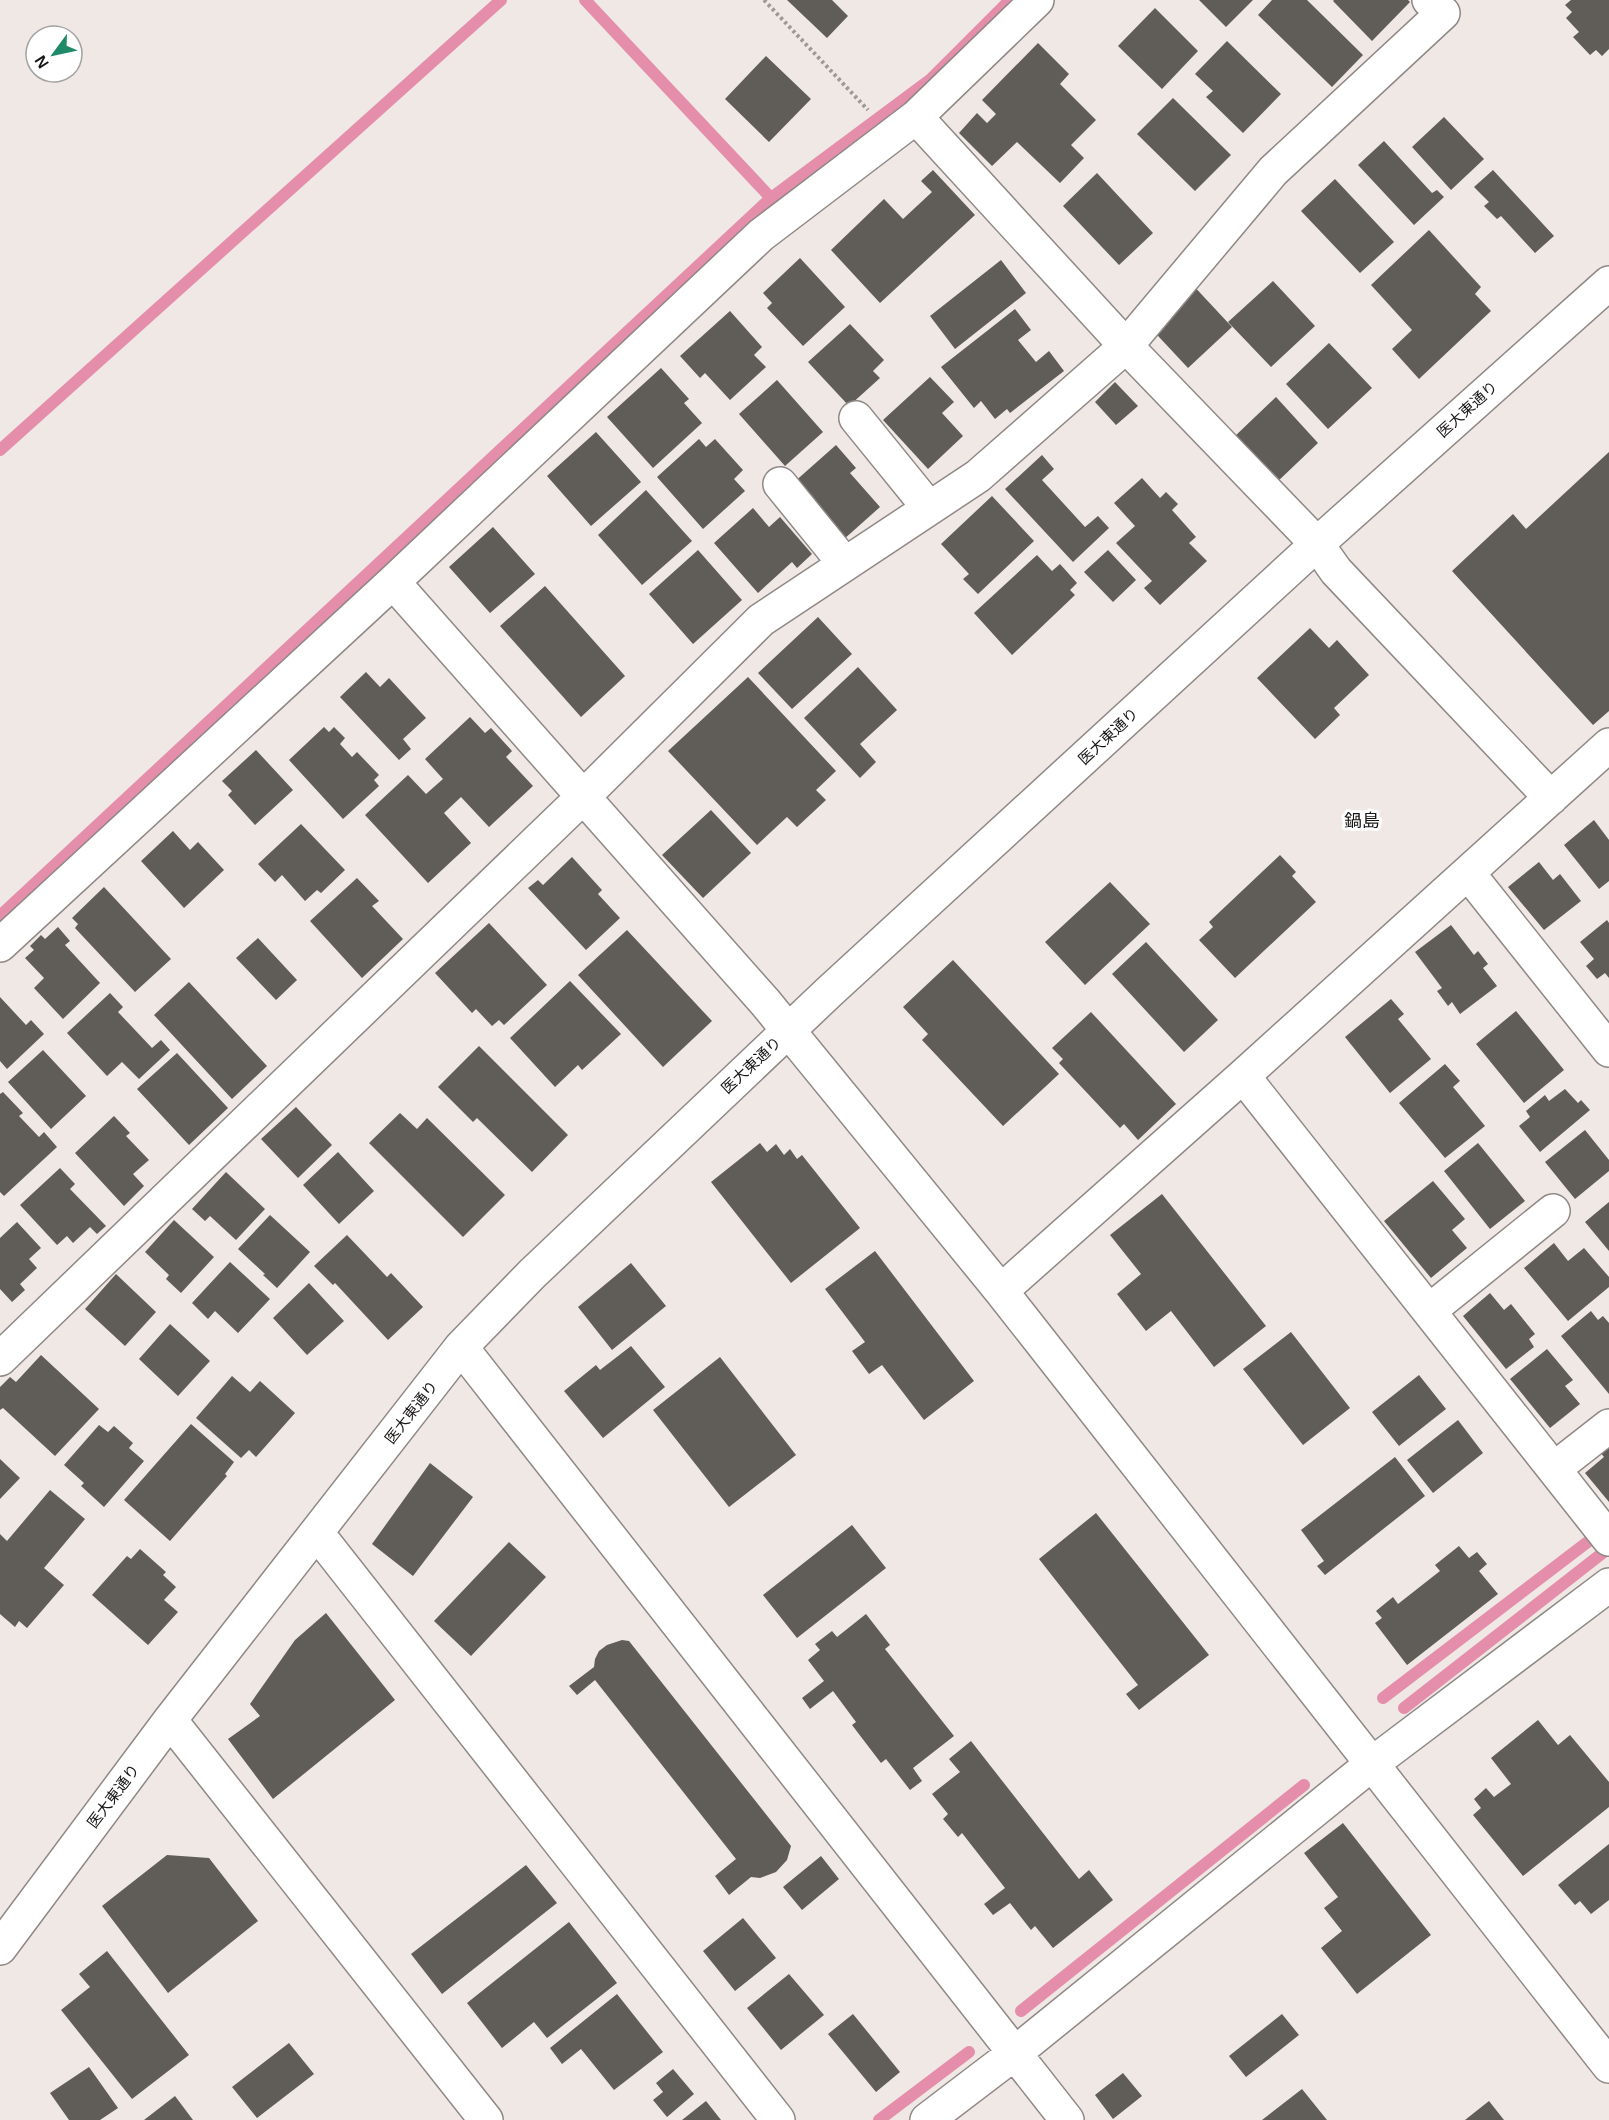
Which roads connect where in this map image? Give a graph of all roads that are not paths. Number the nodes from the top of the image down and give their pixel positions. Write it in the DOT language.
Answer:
graph roads {
  1 [pos="1037,0"];
  2 [pos="1429,0"];
  3 [pos="916,117"];
  4 [pos="1609,283"];
  5 [pos="1126,346"];
  6 [pos="855,418"];
  7 [pos="780,484"];
  8 [pos="929,508"];
  9 [pos="1317,544"];
  10 [pos="845,564"];
  11 [pos="393,582"];
  12 [pos="1609,745"];
  13 [pos="584,796"];
  14 [pos="1551,798"];
  15 [pos="1468,873"];
  16 [pos="0,945"];
  17 [pos="788,1030"];
  18 [pos="1605,1037"];
  19 [pos="1243,1076"];
  20 [pos="1553,1211"];
  21 [pos="1000,1291"];
  22 [pos="1429,1311"];
  23 [pos="461,1347"];
  24 [pos="0,1359"];
  25 [pos="1609,1426"];
  26 [pos="1554,1469"];
  27 [pos="1601,1529"];
  28 [pos="317,1533"];
  29 [pos="1609,1585"];
  30 [pos="170,1720"];
  31 [pos="1373,1763"];
  32 [pos="0,1948"];
  33 [pos="1015,2053"];
  34 [pos="1609,2066"];
  35 [pos="486,2120"];
  36 [pos="778,2120"];
  37 [pos="927,2120"];
  38 [pos="1067,2120"];
  1 -- 3 [label="street"];
  2 -- 5 [label="street"];
  3 -- 5 [label="street"];
  3 -- 11 [label="street"];
  4 -- 9 [label="street, 医大東通り"];
  5 -- 8 [label="street"];
  5 -- 9 [label="street"];
  6 -- 8 [label="street"];
  7 -- 10 [label="street"];
  8 -- 10 [label="street"];
  9 -- 14 [label="street"];
  9 -- 17 [label="street, 医大東通り"];
  10 -- 13 [label="street"];
  11 -- 13 [label="street"];
  11 -- 16 [label="street"];
  12 -- 14 [label="street"];
  13 -- 17 [label="street"];
  13 -- 24 [label="street"];
  14 -- 15 [label="street"];
  15 -- 18 [label="street"];
  15 -- 19 [label="street"];
  17 -- 21 [label="street"];
  17 -- 23 [label="street, 医大東通り"];
  19 -- 21 [label="street"];
  19 -- 22 [label="street"];
  20 -- 22 [label="street"];
  21 -- 31 [label="street"];
  22 -- 26 [label="street"];
  23 -- 28 [label="street, 医大東通り"];
  23 -- 33 [label="street"];
  25 -- 26 [label="street"];
  26 -- 27 [label="street"];
  28 -- 30 [label="street, 医大東通り"];
  28 -- 36 [label="street"];
  29 -- 31 [label="street"];
  30 -- 32 [label="street, 医大東通り"];
  30 -- 35 [label="street"];
  31 -- 33 [label="street"];
  31 -- 34 [label="street"];
  33 -- 37 [label="street"];
  33 -- 38 [label="street"];
}
